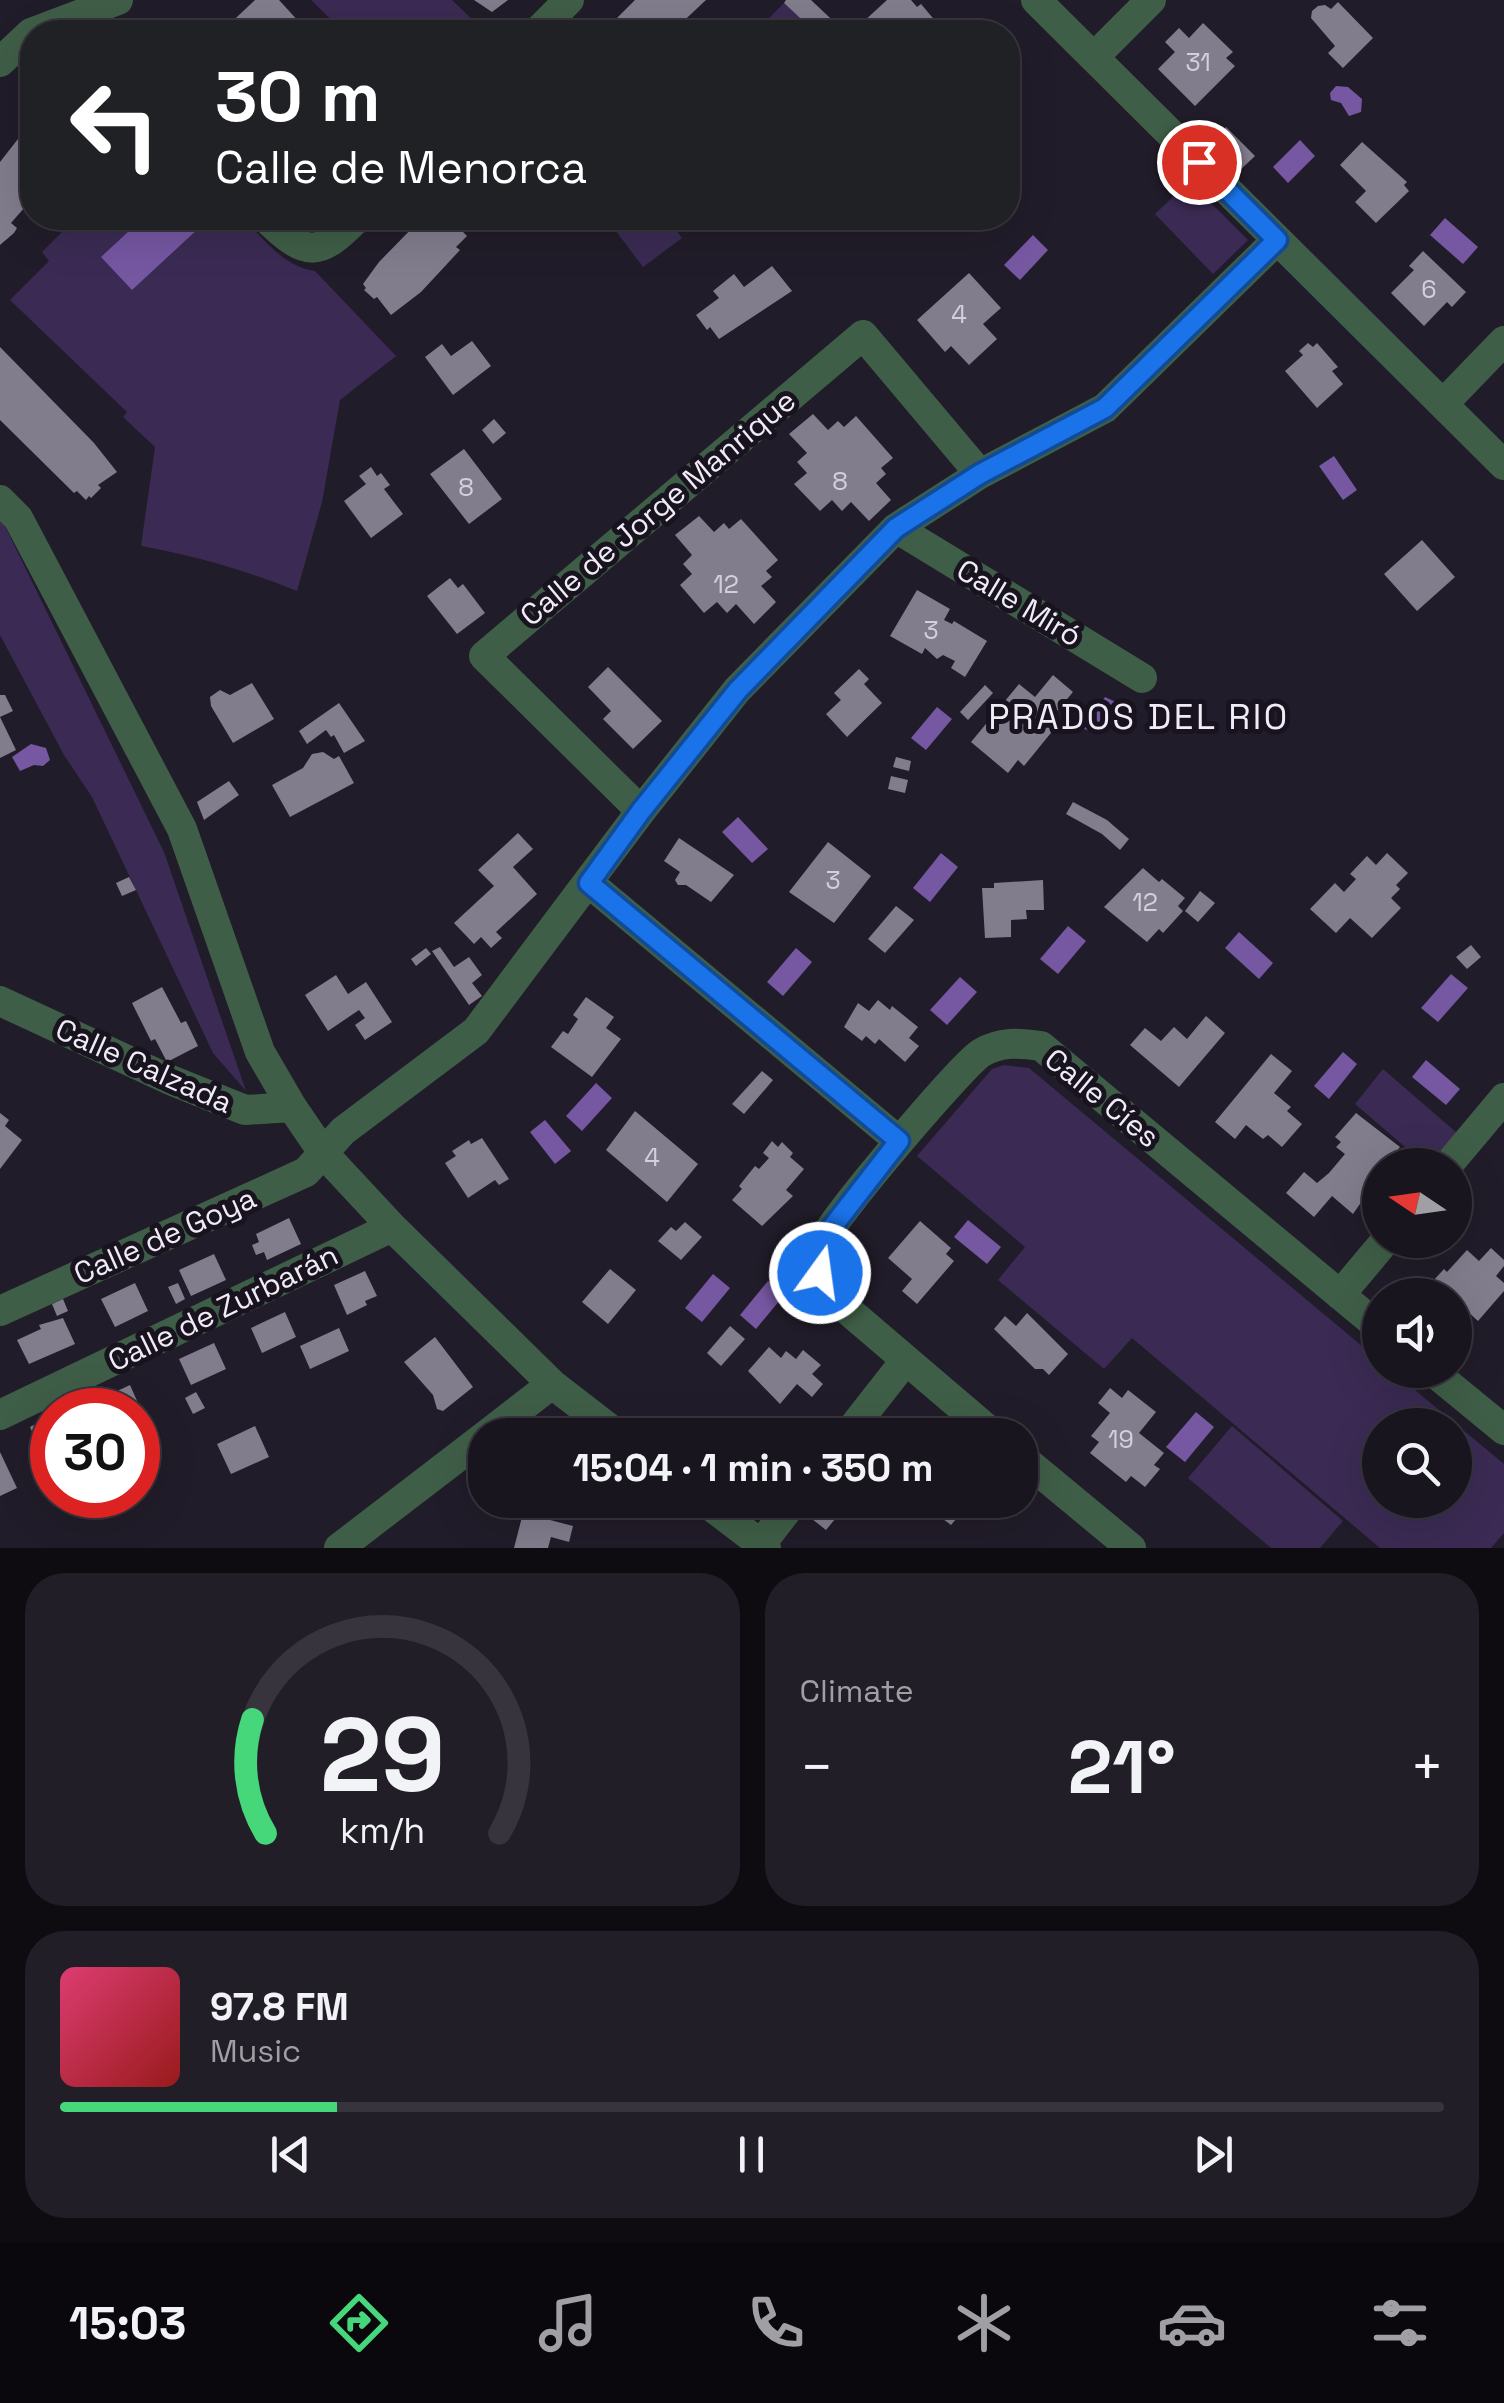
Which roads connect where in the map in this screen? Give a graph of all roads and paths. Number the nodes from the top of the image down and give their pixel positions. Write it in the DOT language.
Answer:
graph roads {
  1 [pos="118,0"];
  2 [pos="569,0"];
  3 [pos="1036,0"];
  4 [pos="1151,0"];
  5 [pos="91,20"];
  6 [pos="549,20"];
  7 [pos="20,43"];
  8 [pos="1094,57"];
  9 [pos="0,62"];
  10 [pos="278,230"];
  11 [pos="345,230"];
  12 [pos="1277,240"];
  13 [pos="1504,340"];
  14 [pos="1443,404"];
  15 [pos="1504,465"];
  16 [pos="980,474"];
  17 [pos="0,500"];
  18 [pos="896,528"];
  19 [pos="1142,678"];
  20 [pos="641,811"];
  21 [pos="589,883"];
  22 [pos="0,1001"];
  23 [pos="1504,1098"];
  24 [pos="292,1107"];
  25 [pos="899,1141"];
  26 [pos="1462,1148"];
  27 [pos="324,1154"];
  28 [pos="392,1227"];
  29 [pos="1371,1258"];
  30 [pos="1340,1296"];
  31 [pos="0,1310"];
  32 [pos="1362,1314"];
  33 [pos="905,1361"];
  34 [pos="552,1384"];
  35 [pos="1453,1388"];
  36 [pos="0,1415"];
  37 [pos="507,1418"];
  38 [pos="596,1418"];
  39 [pos="860,1418"];
  40 [pos="974,1418"];
  41 [pos="1504,1430"];
  42 [pos="468,1448"];
  43 [pos="1038,1471"];
  44 [pos="726,1518"];
  45 [pos="782,1518"];
  46 [pos="763,1546"];
  47 [pos="338,1548"];
  48 [pos="1131,1548"];
  1 -- 5 [label="street"];
  2 -- 6 [label="street"];
  3 -- 8 [label="street"];
  4 -- 8 [label="street"];
  7 -- 9 [label="street"];
  8 -- 12 [label="street"];
  10 -- 11 [label="street"];
  12 -- 14 [label="street"];
  12 -- 16 [label="street, Calle de Goya"];
  13 -- 14 [label="street"];
  14 -- 15 [label="street"];
  16 -- 18 [label="street, Calle de Goya"];
  16 -- 20 [label="street, Calle de Jorge Manrique"];
  17 -- 24 [label="street"];
  18 -- 19 [label="street, Calle Miró"];
  18 -- 20 [label="street, Calle de Goya"];
  20 -- 21 [label="street, Calle de Goya"];
  21 -- 25 [label="street"];
  21 -- 27 [label="street, Calle de Goya"];
  22 -- 24 [label="street, Calle Calzada"];
  23 -- 26 [label="street"];
  24 -- 27 [label="street"];
  25 -- 30 [label="street, Calle Cíes"];
  25 -- 33 [label="street, Calle Cíes"];
  27 -- 28 [label="street"];
  27 -- 31 [label="street, Calle de Goya"];
  28 -- 34 [label="street"];
  28 -- 36 [label="street, Calle de Zurbarán"];
  29 -- 30 [label="street"];
  30 -- 32 [label="street, Calle Cíes"];
  33 -- 39 [label="street"];
  33 -- 40 [label="street, Calle Cíes"];
  34 -- 37 [label="street"];
  34 -- 38 [label="street"];
  35 -- 41 [label="street"];
  42 -- 47 [label="street"];
  43 -- 48 [label="street"];
  44 -- 46 [label="street"];
  45 -- 46 [label="street"];
}
